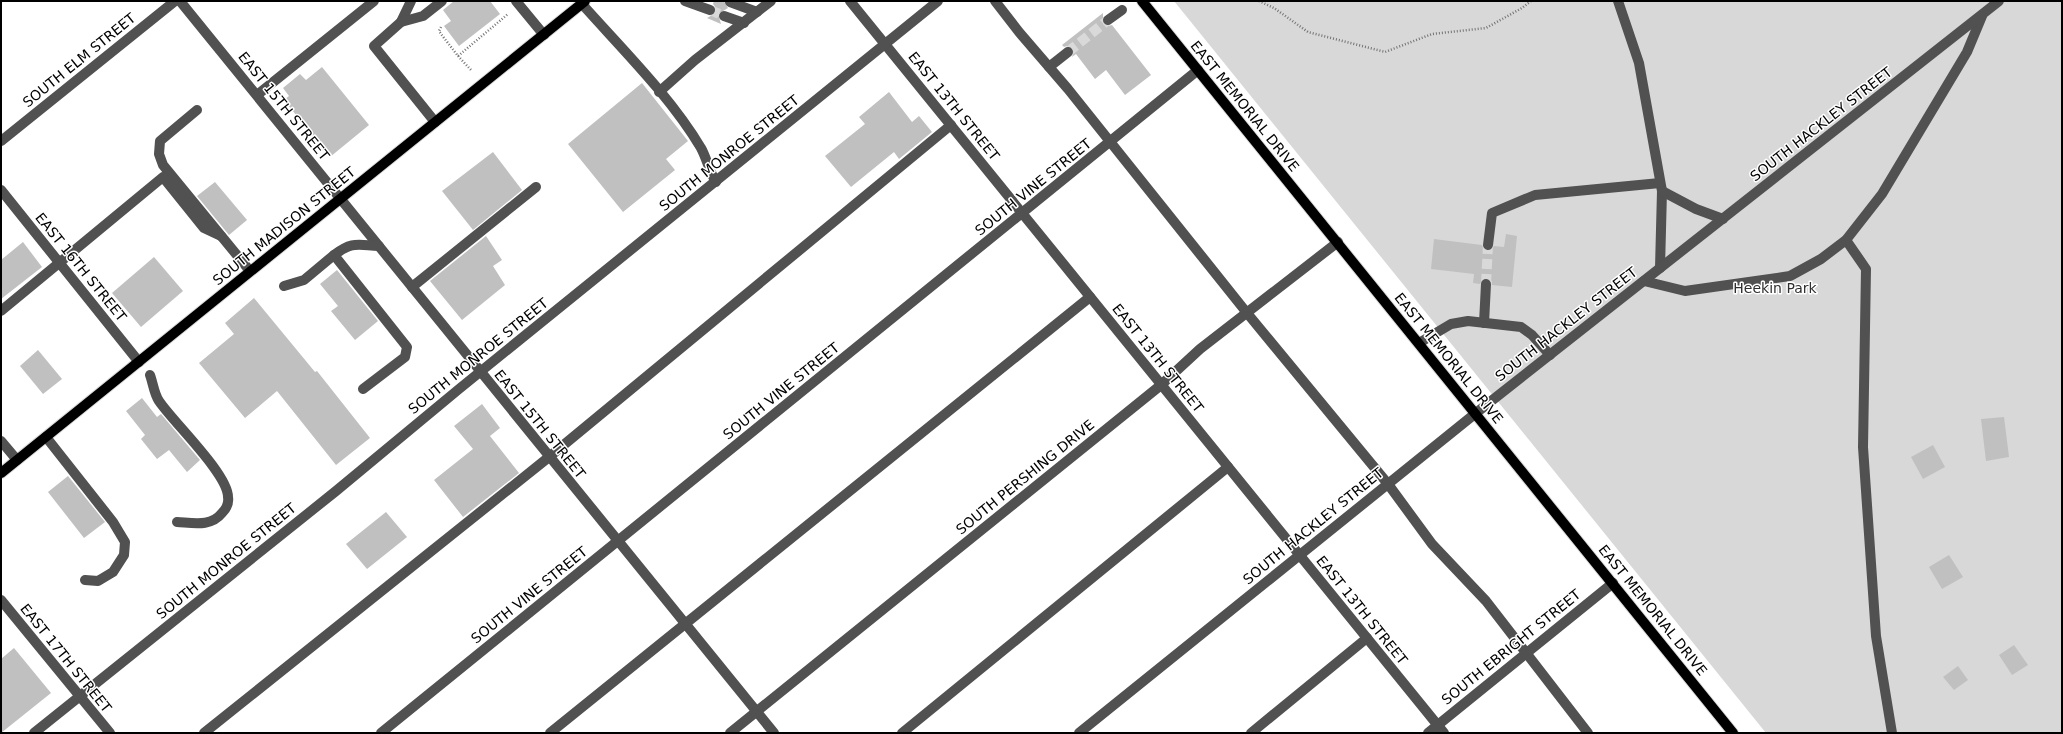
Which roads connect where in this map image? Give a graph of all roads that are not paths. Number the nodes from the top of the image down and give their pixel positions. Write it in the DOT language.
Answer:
graph roads {
  1 [pos="175,1"];
  2 [pos="180,1"];
  3 [pos="374,1"];
  4 [pos="411,1"];
  5 [pos="442,1"];
  6 [pos="516,1"];
  7 [pos="685,1"];
  8 [pos="769,1"];
  9 [pos="850,1"];
  10 [pos="938,1"];
  11 [pos="995,1"];
  12 [pos="1142,1"];
  13 [pos="1618,1"];
  14 [pos="1999,1"];
  15 [pos="584,2"];
  16 [pos="730,2"];
  17 [pos="710,10"];
  18 [pos="1122,10"];
  19 [pos="757,12"];
  20 [pos="1983,14"];
  21 [pos="724,16"];
  22 [pos="1108,20"];
  23 [pos="401,22"];
  24 [pos="744,23"];
  25 [pos="544,35"];
  26 [pos="885,44"];
  27 [pos="1068,52"];
  28 [pos="1049,67"];
  29 [pos="1198,70"];
  30 [pos="659,92"];
  31 [pos="256,95"];
  32 [pos="197,110"];
  33 [pos="435,122"];
  34 [pos="951,125"];
  35 [pos="1,140"];
  36 [pos="1109,143"];
  37 [pos="716,182"];
  38 [pos="536,187"];
  39 [pos="1661,187"];
  40 [pos="1,190"];
  41 [pos="340,198"];
  42 [pos="1023,213"];
  43 [pos="1723,219"];
  44 [pos="222,236"];
  45 [pos="1846,240"];
  46 [pos="1338,242"];
  47 [pos="379,246"];
  48 [pos="1488,246"];
  49 [pos="334,256"];
  50 [pos="60,263"];
  51 [pos="1660,268"];
  52 [pos="250,271"];
  53 [pos="1644,281"];
  54 [pos="1486,284"];
  55 [pos="284,286"];
  56 [pos="412,287"];
  57 [pos="1090,297"];
  58 [pos="1,311"];
  59 [pos="1247,313"];
  60 [pos="1484,322"];
  61 [pos="1419,343"];
  62 [pos="1550,355"];
  63 [pos="139,362"];
  64 [pos="480,372"];
  65 [pos="150,375"];
  66 [pos="1161,385"];
  67 [pos="362,389"];
  68 [pos="1476,413"];
  69 [pos="46,437"];
  70 [pos="1,441"];
  71 [pos="549,457"];
  72 [pos="17,460"];
  73 [pos="1228,467"];
  74 [pos="1,473"];
  75 [pos="1388,484"];
  76 [pos="177,522"];
  77 [pos="618,541"];
  78 [pos="1299,555"];
  79 [pos="84,580"];
  80 [pos="1613,583"];
  81 [pos="1,600"];
  82 [pos="5,613"];
  83 [pos="685,624"];
  84 [pos="1367,638"];
  85 [pos="1525,653"];
  86 [pos="80,696"];
  87 [pos="757,712"];
  88 [pos="1441,729"];
  89 [pos="34,733"];
  90 [pos="110,733"];
  91 [pos="204,733"];
  92 [pos="381,733"];
  93 [pos="550,733"];
  94 [pos="730,733"];
  95 [pos="774,733"];
  96 [pos="902,733"];
  97 [pos="1079,733"];
  98 [pos="1251,733"];
  99 [pos="1428,733"];
  100 [pos="1588,733"];
  101 [pos="1733,733"];
  102 [pos="1892,733"];
  1 -- 35 [label="street, SOUTH ELM STREET"];
  2 -- 31 [label="street, EAST 15TH STREET"];
  3 -- 31 [label="street"];
  4 -- 23 [label="street"];
  5 -- 23 [label="street"];
  6 -- 25 [label="street"];
  7 -- 17 [label="street"];
  8 -- 19 [label="street"];
  9 -- 26 [label="street, EAST 13TH STREET"];
  10 -- 26 [label="street, SOUTH MONROE STREET"];
  11 -- 28 [label="street"];
  12 -- 29 [label="main road, EAST MEMORIAL DRIVE"];
  13 -- 39 [label="street"];
  14 -- 20 [label="street, SOUTH HACKLEY STREET"];
  15 -- 25 [label="main road, SOUTH MADISON STREET"];
  15 -- 30 [label="street"];
  16 -- 19 [label="street"];
  18 -- 22 [label="street"];
  19 -- 24 [label="street"];
  20 -- 43 [label="street, SOUTH HACKLEY STREET"];
  20 -- 45 [label="street"];
  21 -- 24 [label="street"];
  23 -- 33 [label="street"];
  24 -- 30 [label="street"];
  25 -- 33 [label="main road, SOUTH MADISON STREET"];
  26 -- 34 [label="street, EAST 13TH STREET"];
  26 -- 37 [label="street, SOUTH MONROE STREET"];
  27 -- 28 [label="street"];
  28 -- 36 [label="street"];
  29 -- 36 [label="street, SOUTH VINE STREET"];
  29 -- 46 [label="main road, EAST MEMORIAL DRIVE"];
  30 -- 37 [label="street"];
  31 -- 41 [label="street, EAST 15TH STREET"];
  32 -- 44 [label="street"];
  33 -- 41 [label="main road, SOUTH MADISON STREET"];
  34 -- 42 [label="street, EAST 13TH STREET"];
  34 -- 71 [label="street"];
  36 -- 42 [label="street, SOUTH VINE STREET"];
  36 -- 59 [label="street"];
  37 -- 64 [label="street, SOUTH MONROE STREET"];
  38 -- 56 [label="street"];
  39 -- 43 [label="street"];
  39 -- 48 [label="street"];
  39 -- 51 [label="street"];
  40 -- 50 [label="street, EAST 16TH STREET"];
  41 -- 47 [label="street, EAST 15TH STREET"];
  41 -- 52 [label="main road, SOUTH MADISON STREET"];
  42 -- 57 [label="street, EAST 13TH STREET"];
  42 -- 77 [label="street, SOUTH VINE STREET"];
  43 -- 51 [label="street, SOUTH HACKLEY STREET"];
  44 -- 50 [label="street"];
  44 -- 52 [label="street"];
  45 -- 53 [label="street"];
  45 -- 102 [label="street"];
  46 -- 59 [label="street, SOUTH PERSHING DRIVE"];
  46 -- 61 [label="main road, EAST MEMORIAL DRIVE"];
  47 -- 49 [label="street"];
  47 -- 56 [label="street, EAST 15TH STREET"];
  49 -- 55 [label="street"];
  49 -- 67 [label="street"];
  50 -- 58 [label="street"];
  50 -- 63 [label="street, EAST 16TH STREET"];
  51 -- 53 [label="street, SOUTH HACKLEY STREET"];
  52 -- 63 [label="main road, SOUTH MADISON STREET"];
  53 -- 62 [label="street, SOUTH HACKLEY STREET"];
  54 -- 60 [label="street"];
  56 -- 64 [label="street, EAST 15TH STREET"];
  57 -- 66 [label="street, EAST 13TH STREET"];
  57 -- 83 [label="street"];
  59 -- 66 [label="street, SOUTH PERSHING DRIVE"];
  59 -- 75 [label="street"];
  60 -- 61 [label="street"];
  60 -- 62 [label="street"];
  61 -- 68 [label="main road, EAST MEMORIAL DRIVE"];
  62 -- 68 [label="street, SOUTH HACKLEY STREET"];
  63 -- 69 [label="main road, SOUTH MADISON STREET"];
  64 -- 71 [label="street, EAST 15TH STREET"];
  64 -- 86 [label="street, SOUTH MONROE STREET"];
  65 -- 76 [label="street"];
  66 -- 73 [label="street, EAST 13TH STREET"];
  66 -- 87 [label="street, SOUTH PERSHING DRIVE"];
  68 -- 75 [label="street, SOUTH HACKLEY STREET"];
  68 -- 80 [label="main road, EAST MEMORIAL DRIVE"];
  69 -- 72 [label="main road, SOUTH MADISON STREET"];
  69 -- 79 [label="street"];
  70 -- 72 [label="street"];
  71 -- 77 [label="street, EAST 15TH STREET"];
  71 -- 91 [label="street"];
  72 -- 74 [label="main road, SOUTH MADISON STREET"];
  73 -- 78 [label="street, EAST 13TH STREET"];
  73 -- 96 [label="street"];
  75 -- 78 [label="street, SOUTH HACKLEY STREET"];
  75 -- 85 [label="street"];
  77 -- 83 [label="street, EAST 15TH STREET"];
  77 -- 92 [label="street, SOUTH VINE STREET"];
  78 -- 84 [label="street, EAST 13TH STREET"];
  78 -- 97 [label="street, SOUTH HACKLEY STREET"];
  80 -- 85 [label="street, SOUTH EBRIGHT STREET"];
  80 -- 101 [label="main road, EAST MEMORIAL DRIVE"];
  81 -- 82 [label="street, EAST 17TH STREET"];
  82 -- 86 [label="street, EAST 17TH STREET"];
  83 -- 87 [label="street, EAST 15TH STREET"];
  83 -- 93 [label="street"];
  84 -- 88 [label="street, EAST 13TH STREET"];
  84 -- 98 [label="street"];
  85 -- 88 [label="street, SOUTH EBRIGHT STREET"];
  85 -- 100 [label="street"];
  86 -- 89 [label="street, SOUTH MONROE STREET"];
  86 -- 90 [label="street, EAST 17TH STREET"];
  87 -- 94 [label="street, SOUTH PERSHING DRIVE"];
  87 -- 95 [label="street, EAST 15TH STREET"];
  88 -- 99 [label="street, SOUTH EBRIGHT STREET"];
}
